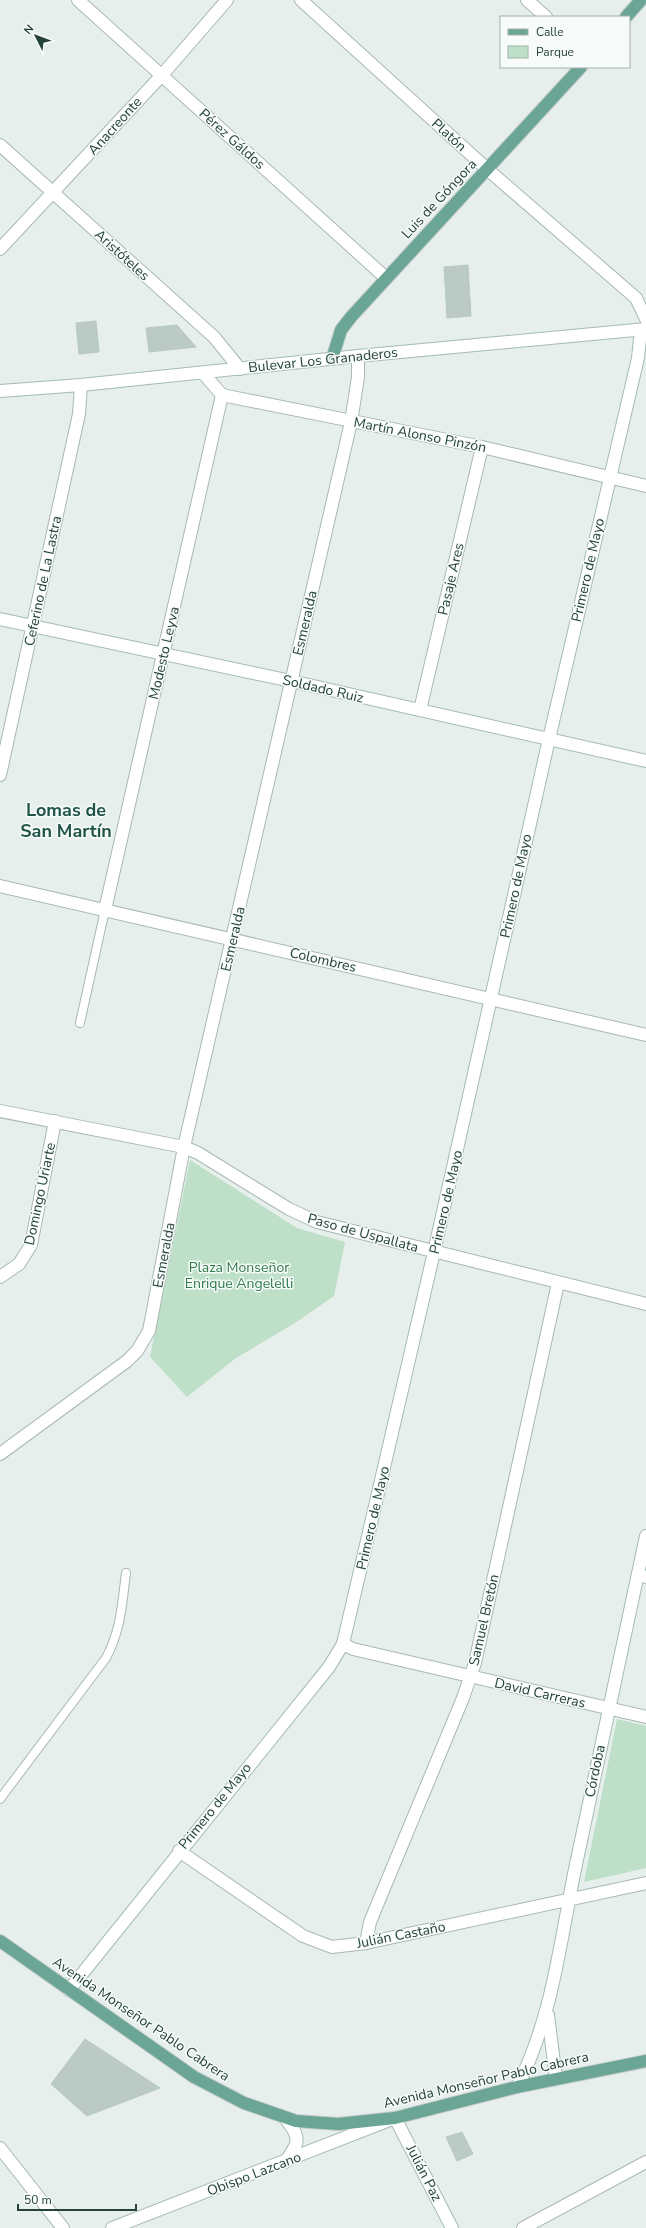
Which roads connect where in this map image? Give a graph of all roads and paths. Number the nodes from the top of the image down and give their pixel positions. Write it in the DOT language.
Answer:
graph roads {
  1 [pos="78,0"];
  2 [pos="227,0"];
  3 [pos="301,0"];
  4 [pos="527,0"];
  5 [pos="641,0"];
  6 [pos="545,16"];
  7 [pos="627,16"];
  8 [pos="580,68"];
  9 [pos="162,75"];
  10 [pos="0,145"];
  11 [pos="487,169"];
  12 [pos="53,193"];
  13 [pos="0,249"];
  14 [pos="386,278"];
  15 [pos="644,326"];
  16 [pos="358,356"];
  17 [pos="332,359"];
  18 [pos="240,369"];
  19 [pos="203,373"];
  20 [pos="81,385"];
  21 [pos="0,391"];
  22 [pos="222,394"];
  23 [pos="351,422"];
  24 [pos="482,447"];
  25 [pos="609,477"];
  26 [pos="646,486"];
  27 [pos="0,619"];
  28 [pos="33,627"];
  29 [pos="164,654"];
  30 [pos="291,681"];
  31 [pos="420,710"];
  32 [pos="549,739"];
  33 [pos="646,761"];
  34 [pos="0,775"];
  35 [pos="0,886"];
  36 [pos="105,910"];
  37 [pos="234,939"];
  38 [pos="491,999"];
  39 [pos="80,1023"];
  40 [pos="646,1035"];
  41 [pos="0,1111"];
  42 [pos="55,1122"];
  43 [pos="184,1147"];
  44 [pos="434,1252"];
  45 [pos="0,1277"];
  46 [pos="558,1283"];
  47 [pos="646,1304"];
  48 [pos="0,1454"];
  49 [pos="646,1536"];
  50 [pos="126,1573"];
  51 [pos="642,1576"];
  52 [pos="343,1644"];
  53 [pos="470,1678"];
  54 [pos="608,1709"];
  55 [pos="646,1717"];
  56 [pos="0,1799"];
  57 [pos="179,1851"];
  58 [pos="646,1883"];
  59 [pos="568,1900"];
  60 [pos="0,1941"];
  61 [pos="366,1943"];
  62 [pos="69,1990"];
  63 [pos="548,2008"];
  64 [pos="646,2061"];
  65 [pos="556,2078"];
  66 [pos="517,2087"];
  67 [pos="286,2118"];
  68 [pos="395,2118"];
  69 [pos="0,2148"];
  70 [pos="285,2162"];
  71 [pos="646,2162"];
  72 [pos="63,2228"];
  73 [pos="112,2228"];
  74 [pos="452,2228"];
  75 [pos="523,2228"];
  1 -- 9 [label="street, Pérez Gáldos"];
  2 -- 9 [label="street, Anacreonte"];
  3 -- 11 [label="street, Platón"];
  4 -- 6 [label="street"];
  5 -- 7 [label="main road"];
  8 -- 11 [label="main road, Luis de Góngora"];
  9 -- 12 [label="street, Anacreonte"];
  9 -- 14 [label="street, Pérez Gáldos"];
  10 -- 12 [label="street, Aristóteles"];
  11 -- 14 [label="main road, Luis de Góngora"];
  11 -- 15 [label="street, Platón"];
  12 -- 13 [label="street, Anacreonte"];
  12 -- 18 [label="street, Aristóteles"];
  14 -- 17 [label="main road, Luis de Góngora"];
  15 -- 16 [label="street, Bulevar Los Granaderos"];
  15 -- 25 [label="street, Primero de Mayo"];
  16 -- 17 [label="street, Bulevar Los Granaderos"];
  16 -- 23 [label="street, Esmeralda"];
  17 -- 18 [label="street, Bulevar Los Granaderos"];
  18 -- 19 [label="street, Bulevar Los Granaderos"];
  19 -- 20 [label="street, Bulevar Los Granaderos"];
  19 -- 22 [label="street"];
  20 -- 21 [label="street, Bulevar Los Granaderos"];
  20 -- 28 [label="street, Ceferino de La Lastra"];
  22 -- 23 [label="street, Martín Alonso Pinzón"];
  22 -- 29 [label="street, Modesto Leyva"];
  23 -- 24 [label="street, Martín Alonso Pinzón"];
  23 -- 30 [label="street, Esmeralda"];
  24 -- 25 [label="street, Martín Alonso Pinzón"];
  24 -- 31 [label="street, Pasaje Ares"];
  25 -- 26 [label="street, Martín Alonso Pinzón"];
  25 -- 32 [label="street, Primero de Mayo"];
  27 -- 28 [label="street, Soldado Ruiz"];
  28 -- 29 [label="street, Soldado Ruiz"];
  28 -- 34 [label="street, Ceferino de La Lastra"];
  29 -- 30 [label="street, Soldado Ruiz"];
  29 -- 36 [label="street, Modesto Leyva"];
  30 -- 31 [label="street, Soldado Ruiz"];
  30 -- 37 [label="street, Esmeralda"];
  31 -- 32 [label="street, Soldado Ruiz"];
  32 -- 33 [label="street, Soldado Ruiz"];
  32 -- 38 [label="street, Primero de Mayo"];
  35 -- 36 [label="street, Colombres"];
  36 -- 37 [label="street, Colombres"];
  36 -- 39 [label="lane"];
  37 -- 38 [label="street, Colombres"];
  37 -- 43 [label="street, Esmeralda"];
  38 -- 40 [label="street, Colombres"];
  38 -- 44 [label="street, Primero de Mayo"];
  41 -- 42 [label="street, Paso de Uspallata"];
  42 -- 43 [label="street, Paso de Uspallata"];
  42 -- 45 [label="street, Domingo Uriarte"];
  43 -- 44 [label="street, Paso de Uspallata"];
  43 -- 48 [label="street, Esmeralda"];
  44 -- 46 [label="street, Paso de Uspallata"];
  44 -- 52 [label="street, Primero de Mayo"];
  46 -- 47 [label="street, Paso de Uspallata"];
  46 -- 53 [label="street, Samuel Bretón"];
  49 -- 51 [label="street, Córdoba"];
  50 -- 56 [label="lane"];
  51 -- 54 [label="street, Córdoba"];
  52 -- 53 [label="street, David Carreras"];
  52 -- 57 [label="street, Primero de Mayo"];
  53 -- 54 [label="street, David Carreras"];
  53 -- 61 [label="street, Samuel Bretón"];
  54 -- 55 [label="street, David Carreras"];
  54 -- 59 [label="street, Córdoba"];
  57 -- 61 [label="street, Julián Castaño"];
  57 -- 62 [label="street, Primero de Mayo"];
  58 -- 59 [label="street, Julián Castaño"];
  59 -- 61 [label="street, Julián Castaño"];
  59 -- 63 [label="street, Córdoba"];
  60 -- 62 [label="main road, Avenida Monseñor Pablo Cabrera"];
  62 -- 67 [label="main road, Avenida Monseñor Pablo Cabrera"];
  63 -- 65 [label="street, Córdoba"];
  63 -- 66 [label="street, Córdoba"];
  64 -- 65 [label="main road, Avenida Monseñor Pablo Cabrera"];
  65 -- 66 [label="main road, Avenida Monseñor Pablo Cabrera"];
  66 -- 68 [label="main road, Avenida Monseñor Pablo Cabrera"];
  67 -- 68 [label="main road, Avenida Monseñor Pablo Cabrera"];
  67 -- 70 [label="street"];
  68 -- 70 [label="street, Obispo Lazcano"];
  68 -- 74 [label="street, Julián Paz"];
  69 -- 72 [label="street"];
  70 -- 73 [label="street, Obispo Lazcano"];
  71 -- 75 [label="street"];
}
